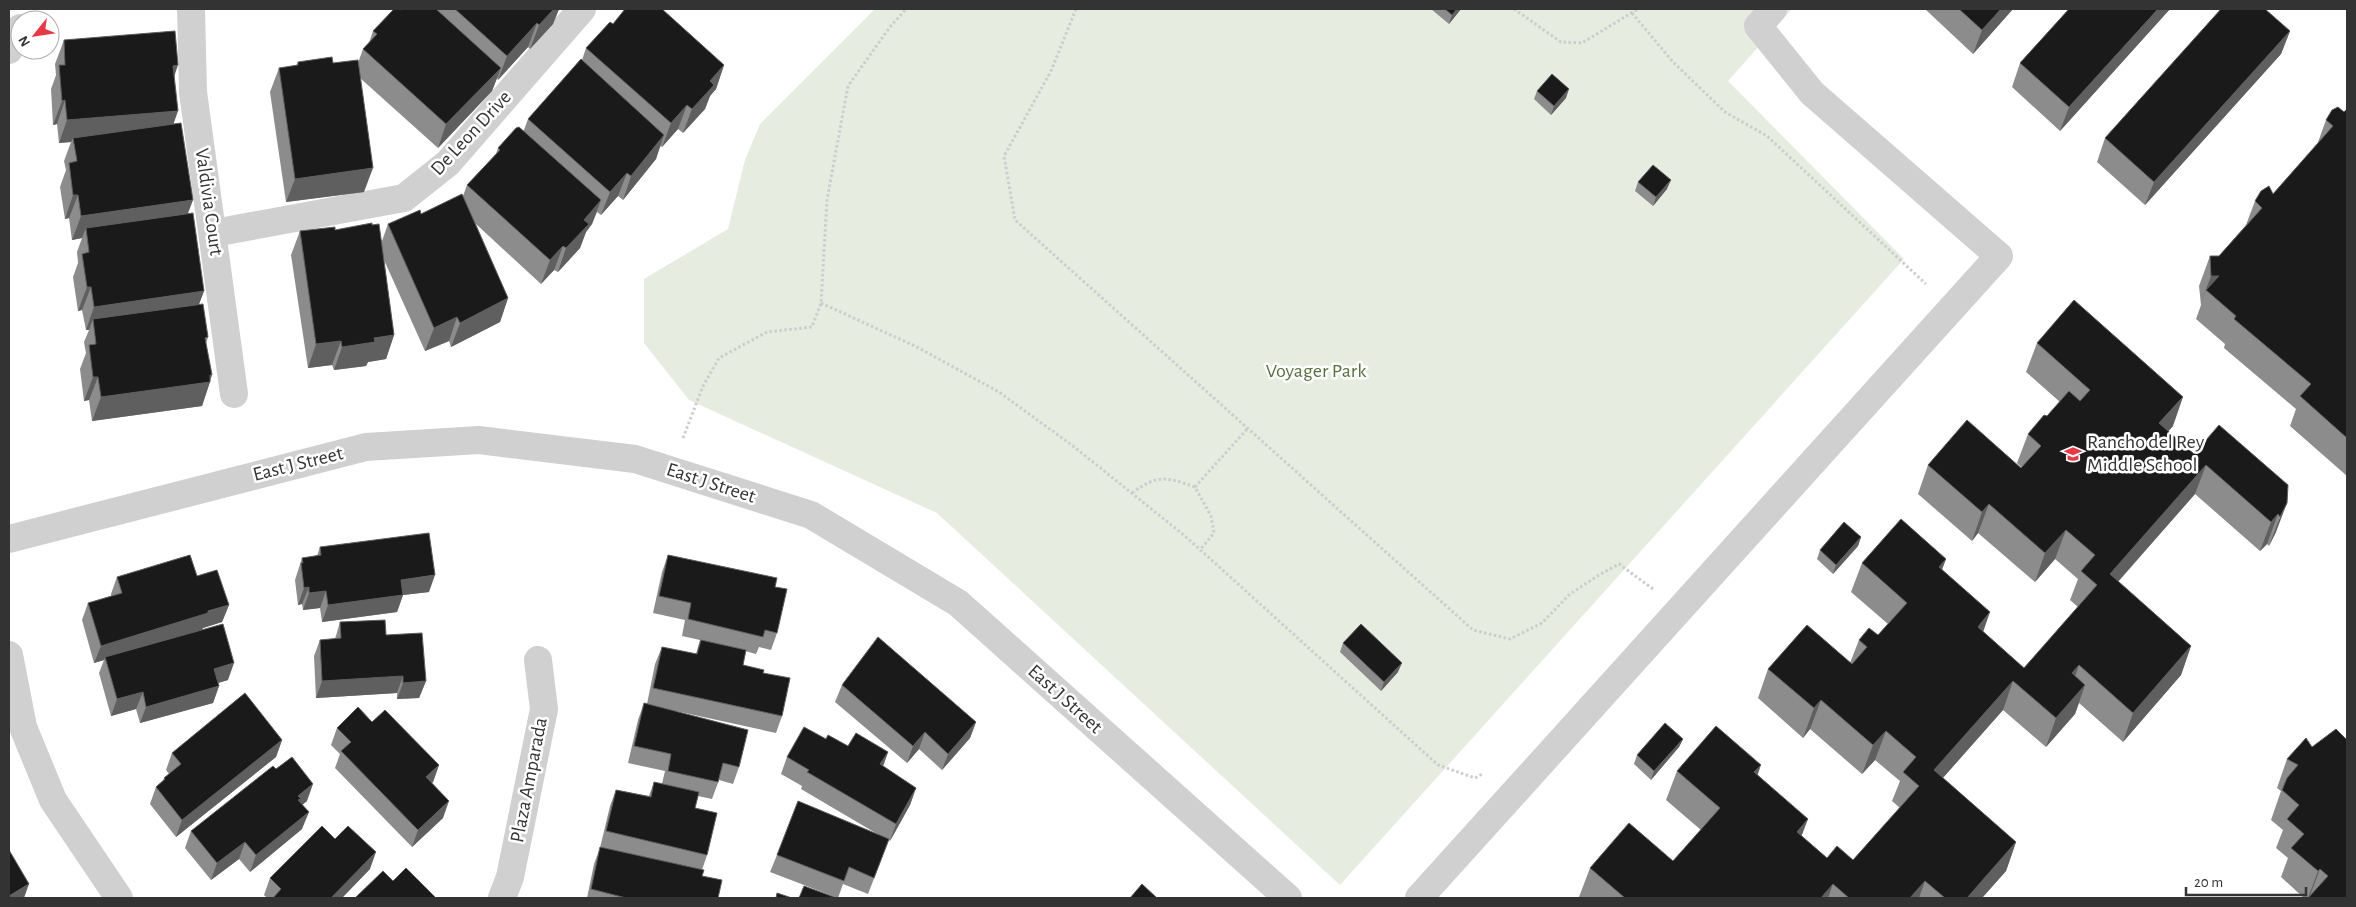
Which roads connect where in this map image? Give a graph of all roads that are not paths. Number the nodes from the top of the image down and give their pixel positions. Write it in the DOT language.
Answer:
graph roads {
  1 [pos="191,9"];
  2 [pos="582,9"];
  3 [pos="1773,9"];
  4 [pos="214,233"];
  5 [pos="234,394"];
  6 [pos="9,539"];
  7 [pos="9,655"];
  8 [pos="538,660"];
  9 [pos="119,898"];
  10 [pos="502,898"];
  11 [pos="1288,898"];
  12 [pos="1419,898"];
  1 -- 4 [label="street, Valdivia Court"];
  2 -- 4 [label="street, De Leon Drive"];
  3 -- 12 [label="street"];
  4 -- 5 [label="street, Valdivia Court"];
  6 -- 11 [label="street, East J Street"];
  7 -- 9 [label="street"];
  8 -- 10 [label="street, Plaza Amparada"];
}
